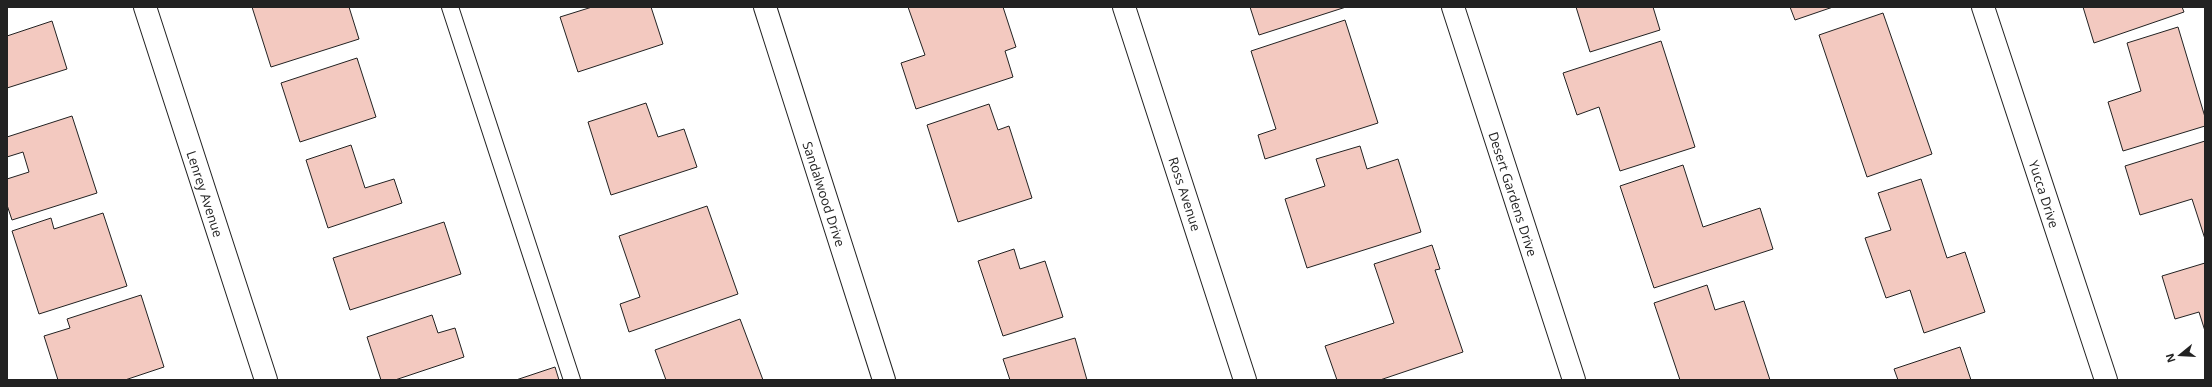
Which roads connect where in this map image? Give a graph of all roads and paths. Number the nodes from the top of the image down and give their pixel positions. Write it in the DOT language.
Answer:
graph roads {
  1 [pos="145,7"];
  2 [pos="450,7"];
  3 [pos="765,7"];
  4 [pos="1124,7"];
  5 [pos="1453,7"];
  6 [pos="1983,7"];
  7 [pos="266,380"];
  8 [pos="572,380"];
  9 [pos="884,380"];
  10 [pos="1245,380"];
  11 [pos="1574,380"];
  12 [pos="2106,380"];
  1 -- 7 [label="street, Lenrey Avenue"];
  2 -- 8 [label="lane"];
  3 -- 9 [label="street, Sandalwood Drive"];
  4 -- 10 [label="street, Ross Avenue"];
  5 -- 11 [label="street, Desert Gardens Drive"];
  6 -- 12 [label="street, Yucca Drive"];
}
